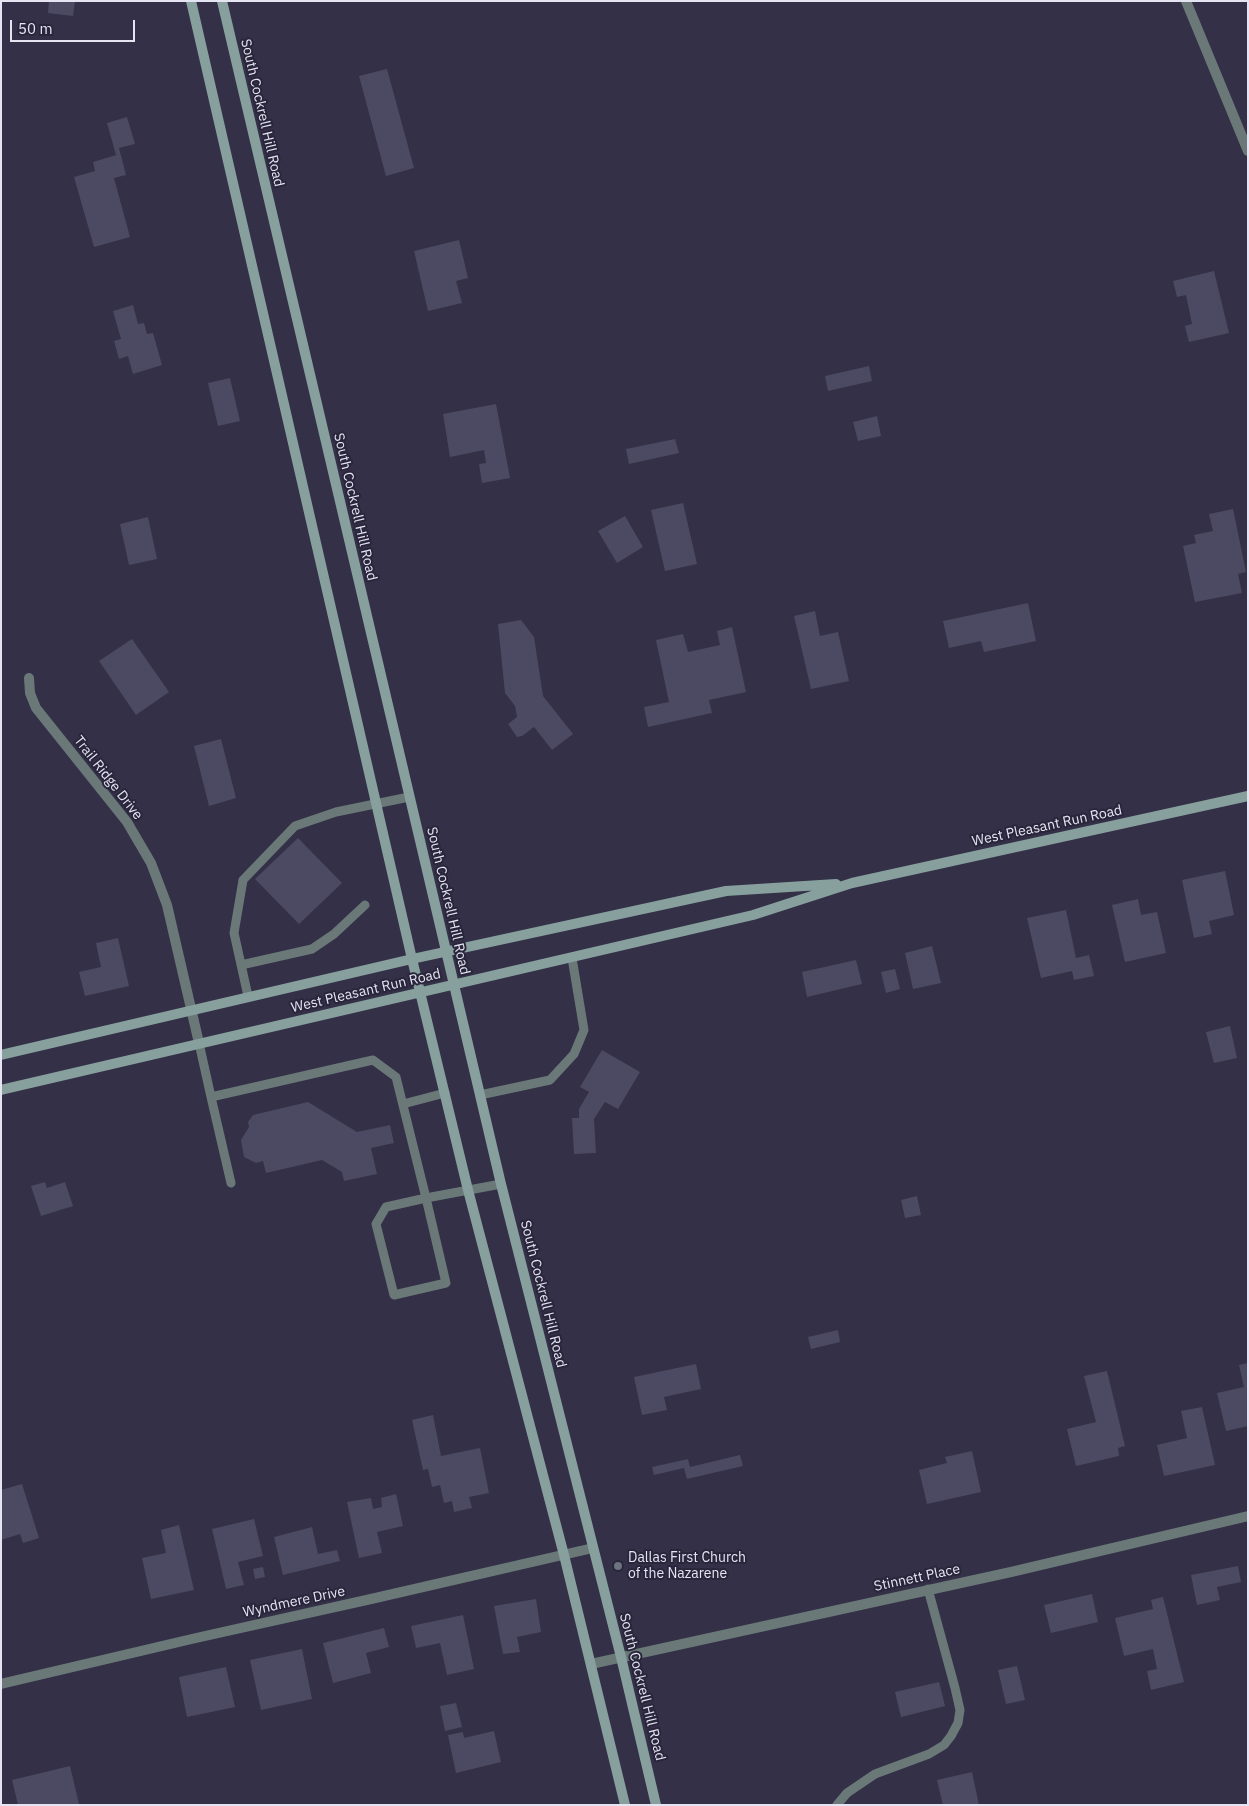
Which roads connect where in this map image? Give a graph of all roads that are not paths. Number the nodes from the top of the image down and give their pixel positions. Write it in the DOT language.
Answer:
graph roads {
  1 [pos="191,1"];
  2 [pos="222,1"];
  3 [pos="1186,1"];
  4 [pos="1248,151"];
  5 [pos="29,678"];
  6 [pos="1248,796"];
  7 [pos="409,797"];
  8 [pos="377,804"];
  9 [pos="852,883"];
  10 [pos="365,905"];
  11 [pos="446,952"];
  12 [pos="572,958"];
  13 [pos="412,959"];
  14 [pos="241,965"];
  15 [pos="454,986"];
  16 [pos="420,993"];
  17 [pos="248,996"];
  18 [pos="190,1010"];
  19 [pos="199,1043"];
  20 [pos="1,1055"];
  21 [pos="1,1090"];
  22 [pos="444,1093"];
  23 [pos="480,1095"];
  24 [pos="212,1098"];
  25 [pos="403,1104"];
  26 [pos="231,1183"];
  27 [pos="501,1184"];
  28 [pos="468,1190"];
  29 [pos="426,1198"];
  30 [pos="1248,1516"];
  31 [pos="593,1548"];
  32 [pos="564,1555"];
  33 [pos="928,1590"];
  34 [pos="621,1657"];
  35 [pos="591,1664"];
  36 [pos="1,1684"];
  37 [pos="625,1805"];
  38 [pos="656,1805"];
  39 [pos="838,1805"];
  1 -- 8 [label="main road"];
  2 -- 7 [label="main road, South Cockrell Hill Road"];
  3 -- 4 [label="street"];
  5 -- 18 [label="street, Trail Ridge Drive"];
  6 -- 9 [label="main road, West Pleasant Run Road"];
  7 -- 8 [label="lane"];
  7 -- 11 [label="main road, South Cockrell Hill Road"];
  8 -- 13 [label="main road"];
  8 -- 14 [label="lane"];
  9 -- 11 [label="main road, West Pleasant Run Road"];
  9 -- 12 [label="main road, West Pleasant Run Road"];
  10 -- 14 [label="lane"];
  11 -- 13 [label="main road, West Pleasant Run Road"];
  11 -- 15 [label="main road, South Cockrell Hill Road"];
  12 -- 15 [label="main road, West Pleasant Run Road"];
  12 -- 23 [label="lane"];
  13 -- 16 [label="main road"];
  13 -- 17 [label="main road, West Pleasant Run Road"];
  14 -- 17 [label="lane"];
  15 -- 16 [label="main road, West Pleasant Run Road"];
  15 -- 23 [label="main road, South Cockrell Hill Road"];
  16 -- 19 [label="main road, West Pleasant Run Road"];
  16 -- 22 [label="main road"];
  17 -- 18 [label="main road, West Pleasant Run Road"];
  18 -- 19 [label="street, Trail Ridge Drive"];
  18 -- 20 [label="main road, West Pleasant Run Road"];
  19 -- 21 [label="main road, West Pleasant Run Road"];
  19 -- 24 [label="lane"];
  22 -- 25 [label="lane"];
  22 -- 28 [label="main road"];
  23 -- 27 [label="main road, South Cockrell Hill Road"];
  24 -- 25 [label="lane"];
  24 -- 26 [label="lane"];
  25 -- 29 [label="lane"];
  27 -- 28 [label="lane"];
  27 -- 31 [label="main road, South Cockrell Hill Road"];
  28 -- 29 [label="lane"];
  28 -- 32 [label="main road"];
  29 -- 29 [label="lane"];
  30 -- 33 [label="street, Stinnett Place"];
  31 -- 32 [label="street, Wyndmere Drive"];
  31 -- 34 [label="main road, South Cockrell Hill Road"];
  32 -- 35 [label="main road"];
  32 -- 36 [label="street, Wyndmere Drive"];
  33 -- 34 [label="street, Stinnett Place"];
  33 -- 39 [label="lane"];
  34 -- 35 [label="street, Stinnett Place"];
  34 -- 38 [label="main road, South Cockrell Hill Road"];
  35 -- 37 [label="main road"];
}
